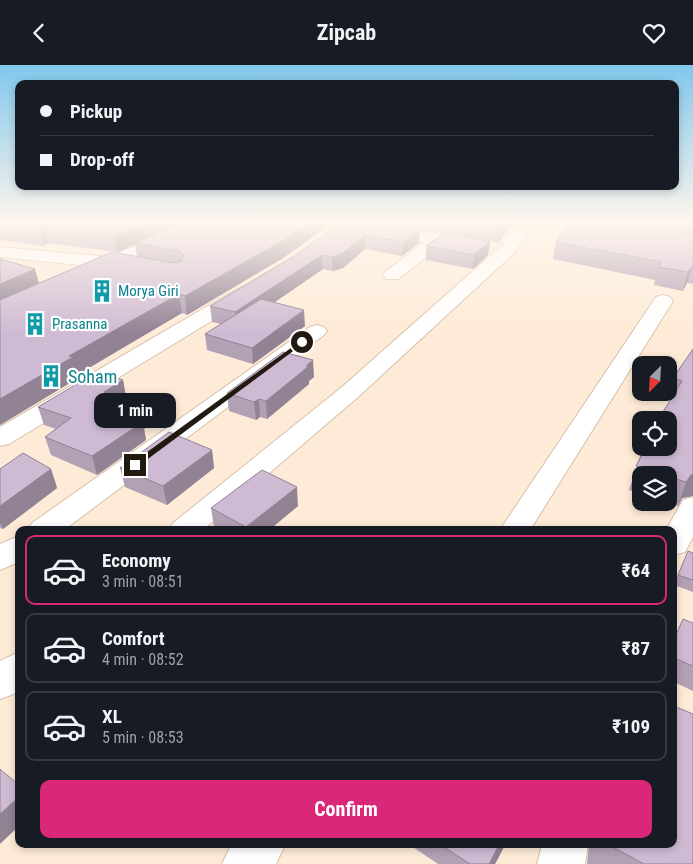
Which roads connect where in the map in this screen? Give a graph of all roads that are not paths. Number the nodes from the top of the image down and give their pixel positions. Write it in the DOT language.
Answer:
graph roads {
  1 [pos="76,259"];
  2 [pos="118,259"];
  3 [pos="413,259"];
  4 [pos="497,259"];
  5 [pos="110,263"];
  6 [pos="138,268"];
  7 [pos="392,275"];
  8 [pos="76,278"];
  9 [pos="257,284"];
  10 [pos="663,301"];
  11 [pos="317,331"];
  12 [pos="0,438"];
  13 [pos="693,507"];
  14 [pos="49,526"];
  15 [pos="189,526"];
  16 [pos="518,526"];
  17 [pos="677,538"];
  18 [pos="15,550"];
  19 [pos="0,559"];
  20 [pos="15,670"];
  21 [pos="0,683"];
  22 [pos="259,848"];
  23 [pos="564,848"];
  24 [pos="246,864"];
  25 [pos="561,864"];
  1 -- 5 [label="street"];
  2 -- 5 [label="street"];
  3 -- 7 [label="street"];
  4 -- 15 [label="street"];
  5 -- 6 [label="street"];
  5 -- 8 [label="street"];
  9 -- 12 [label="street"];
  10 -- 16 [label="street"];
  11 -- 14 [label="street"];
  13 -- 17 [label="street"];
  18 -- 19 [label="street"];
  20 -- 21 [label="street"];
  22 -- 24 [label="street"];
  23 -- 25 [label="street"];
}
